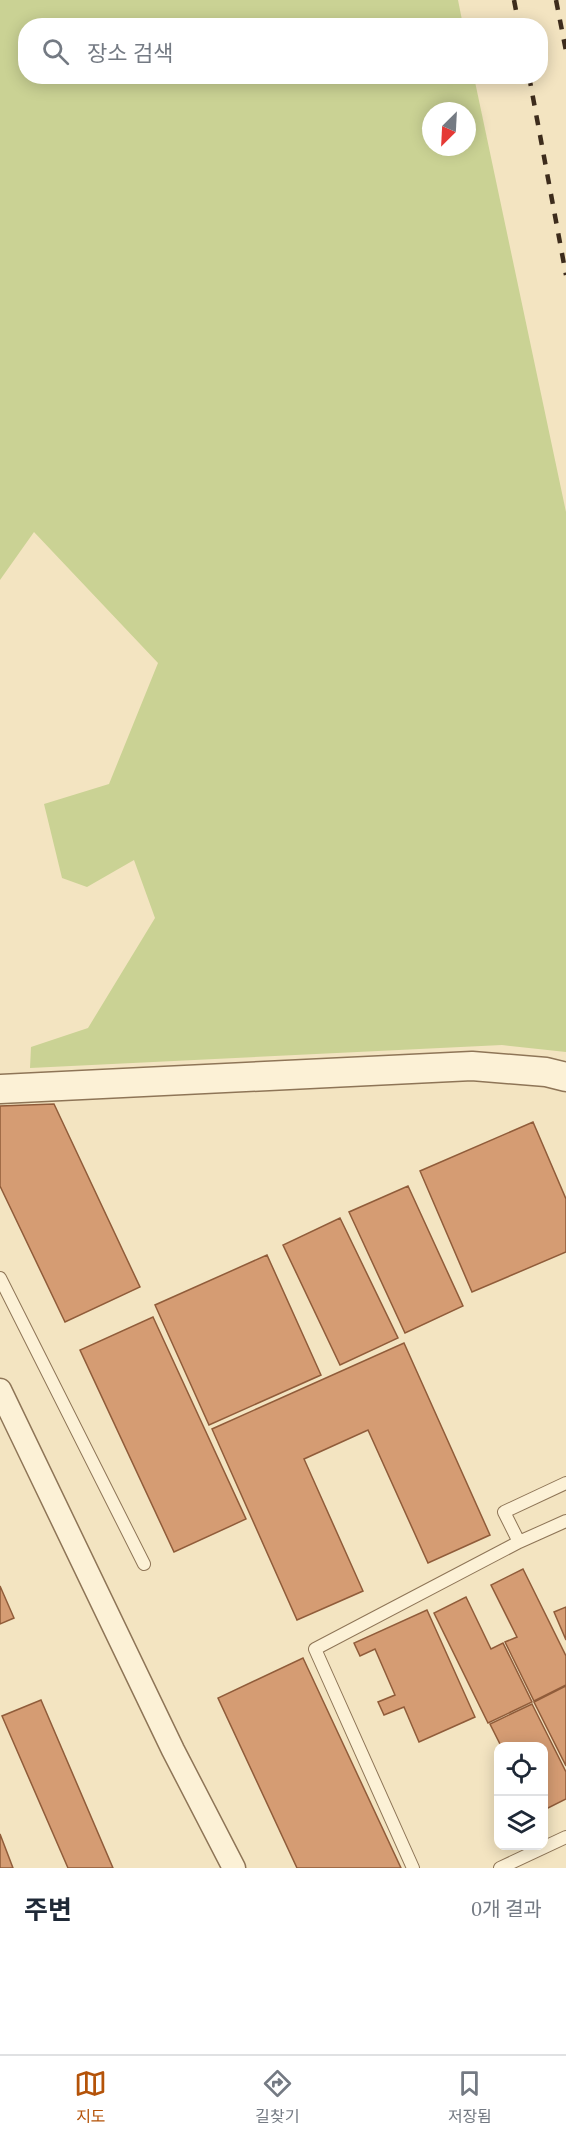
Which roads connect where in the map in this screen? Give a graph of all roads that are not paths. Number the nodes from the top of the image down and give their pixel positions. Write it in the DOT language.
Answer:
graph roads {
  1 [pos="566,1077"];
  2 [pos="0,1089"];
  3 [pos="0,1278"];
  4 [pos="0,1390"];
  5 [pos="566,1483"];
  6 [pos="566,1521"];
  7 [pos="519,1542"];
  8 [pos="144,1564"];
  9 [pos="566,1837"];
  10 [pos="234,1868"];
  11 [pos="413,1868"];
  12 [pos="500,1868"];
  1 -- 2 [label="street"];
  3 -- 8 [label="lane"];
  4 -- 10 [label="street"];
  5 -- 7 [label="lane"];
  6 -- 7 [label="lane"];
  7 -- 11 [label="lane"];
  9 -- 12 [label="lane"];
}
